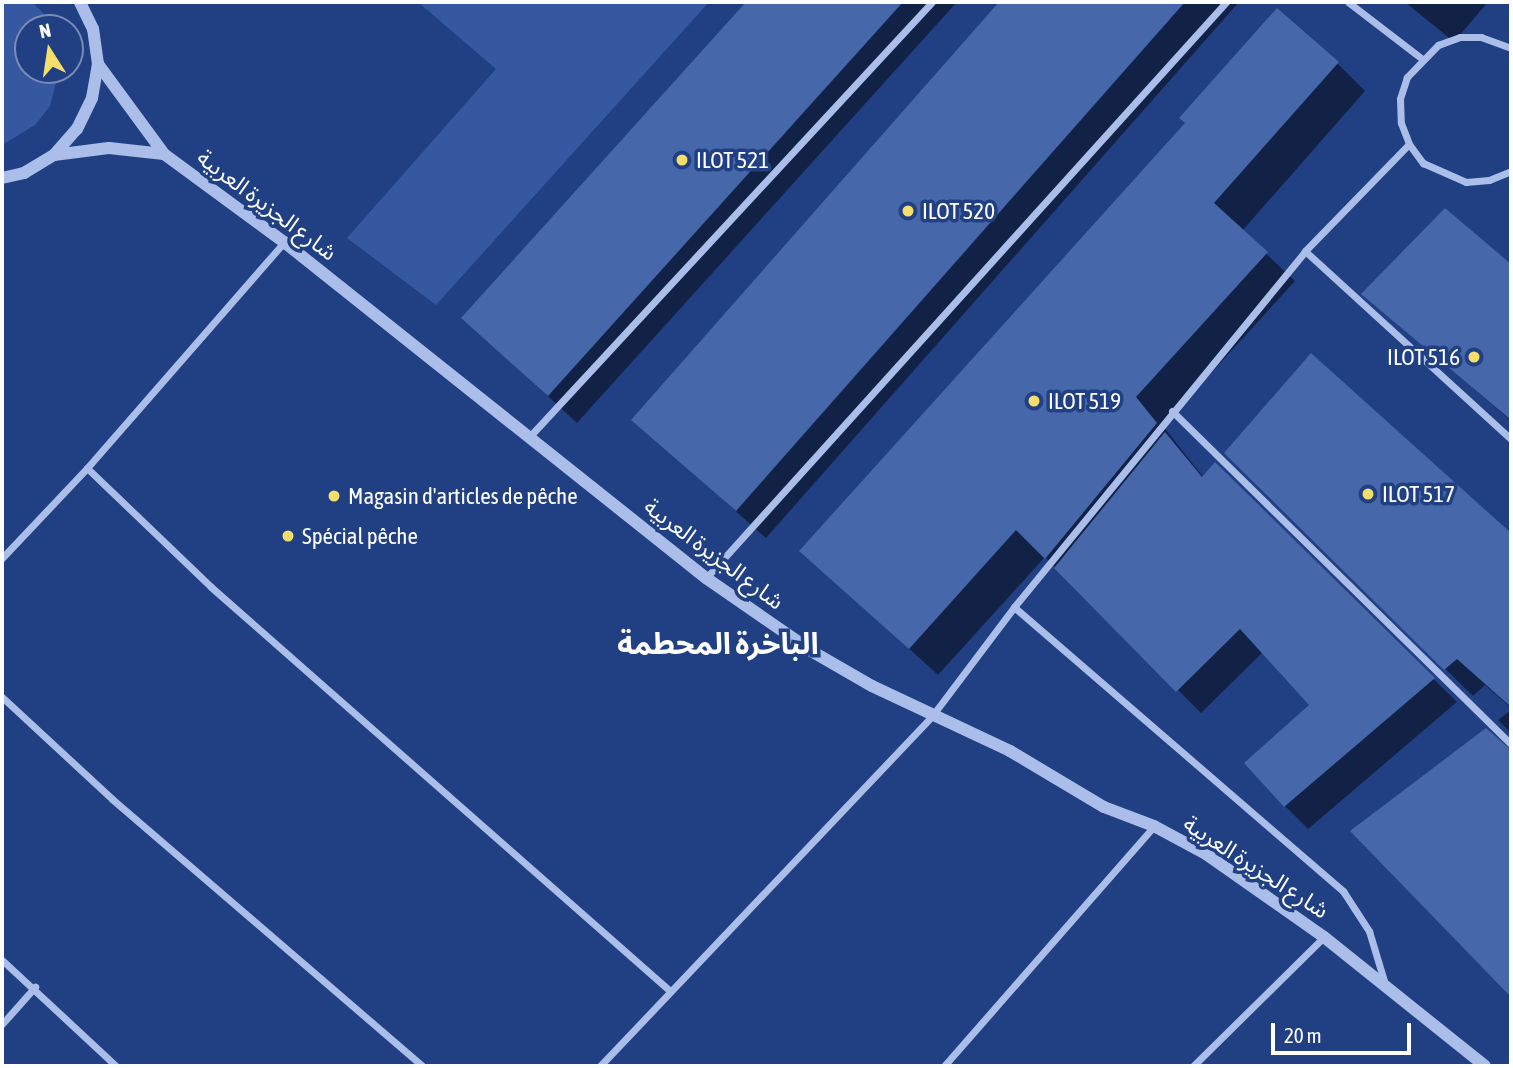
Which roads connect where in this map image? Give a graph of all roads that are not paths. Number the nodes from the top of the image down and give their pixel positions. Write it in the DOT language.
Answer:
graph roads {
  1 [pos="80,2"];
  2 [pos="932,2"];
  3 [pos="1226,2"];
  4 [pos="1348,2"];
  5 [pos="1511,48"];
  6 [pos="1420,58"];
  7 [pos="98,64"];
  8 [pos="1409,144"];
  9 [pos="164,154"];
  10 [pos="54,155"];
  11 [pos="1511,171"];
  12 [pos="2,178"];
  13 [pos="284,242"];
  14 [pos="1305,251"];
  15 [pos="1172,411"];
  16 [pos="531,435"];
  17 [pos="1511,439"];
  18 [pos="87,468"];
  19 [pos="2,558"];
  20 [pos="706,578"];
  21 [pos="1013,607"];
  22 [pos="2,697"];
  23 [pos="932,716"];
  24 [pos="1511,744"];
  25 [pos="1154,826"];
  26 [pos="1324,937"];
  27 [pos="2,960"];
  28 [pos="1385,984"];
  29 [pos="35,987"];
  30 [pos="670,991"];
  31 [pos="2,1024"];
  32 [pos="116,1066"];
  33 [pos="422,1066"];
  34 [pos="600,1066"];
  35 [pos="944,1066"];
  36 [pos="1194,1066"];
  37 [pos="1485,1066"];
  1 -- 7 [label="street"];
  2 -- 16 [label="street"];
  3 -- 20 [label="street"];
  4 -- 6 [label="street"];
  5 -- 6 [label="street"];
  6 -- 8 [label="street"];
  7 -- 9 [label="street"];
  7 -- 10 [label="street"];
  8 -- 11 [label="street"];
  8 -- 14 [label="street"];
  9 -- 10 [label="street"];
  9 -- 13 [label="street, شارع الجزيرة العربية"];
  10 -- 12 [label="street"];
  13 -- 16 [label="street, شارع الجزيرة العربية"];
  13 -- 18 [label="street"];
  14 -- 15 [label="street"];
  14 -- 17 [label="street"];
  15 -- 21 [label="street"];
  15 -- 24 [label="street"];
  16 -- 20 [label="street, شارع الجزيرة العربية"];
  18 -- 19 [label="street"];
  18 -- 30 [label="street"];
  20 -- 23 [label="street, شارع الجزيرة العربية"];
  21 -- 23 [label="street"];
  21 -- 28 [label="street"];
  22 -- 33 [label="street"];
  23 -- 25 [label="street, شارع الجزيرة العربية"];
  23 -- 30 [label="street"];
  25 -- 26 [label="street, شارع الجزيرة العربية"];
  25 -- 35 [label="street"];
  26 -- 28 [label="street, شارع الجزيرة العربية"];
  26 -- 36 [label="street"];
  27 -- 29 [label="street"];
  28 -- 37 [label="street, شارع الجزيرة العربية"];
  29 -- 31 [label="street"];
  29 -- 32 [label="street"];
  30 -- 34 [label="street"];
}
